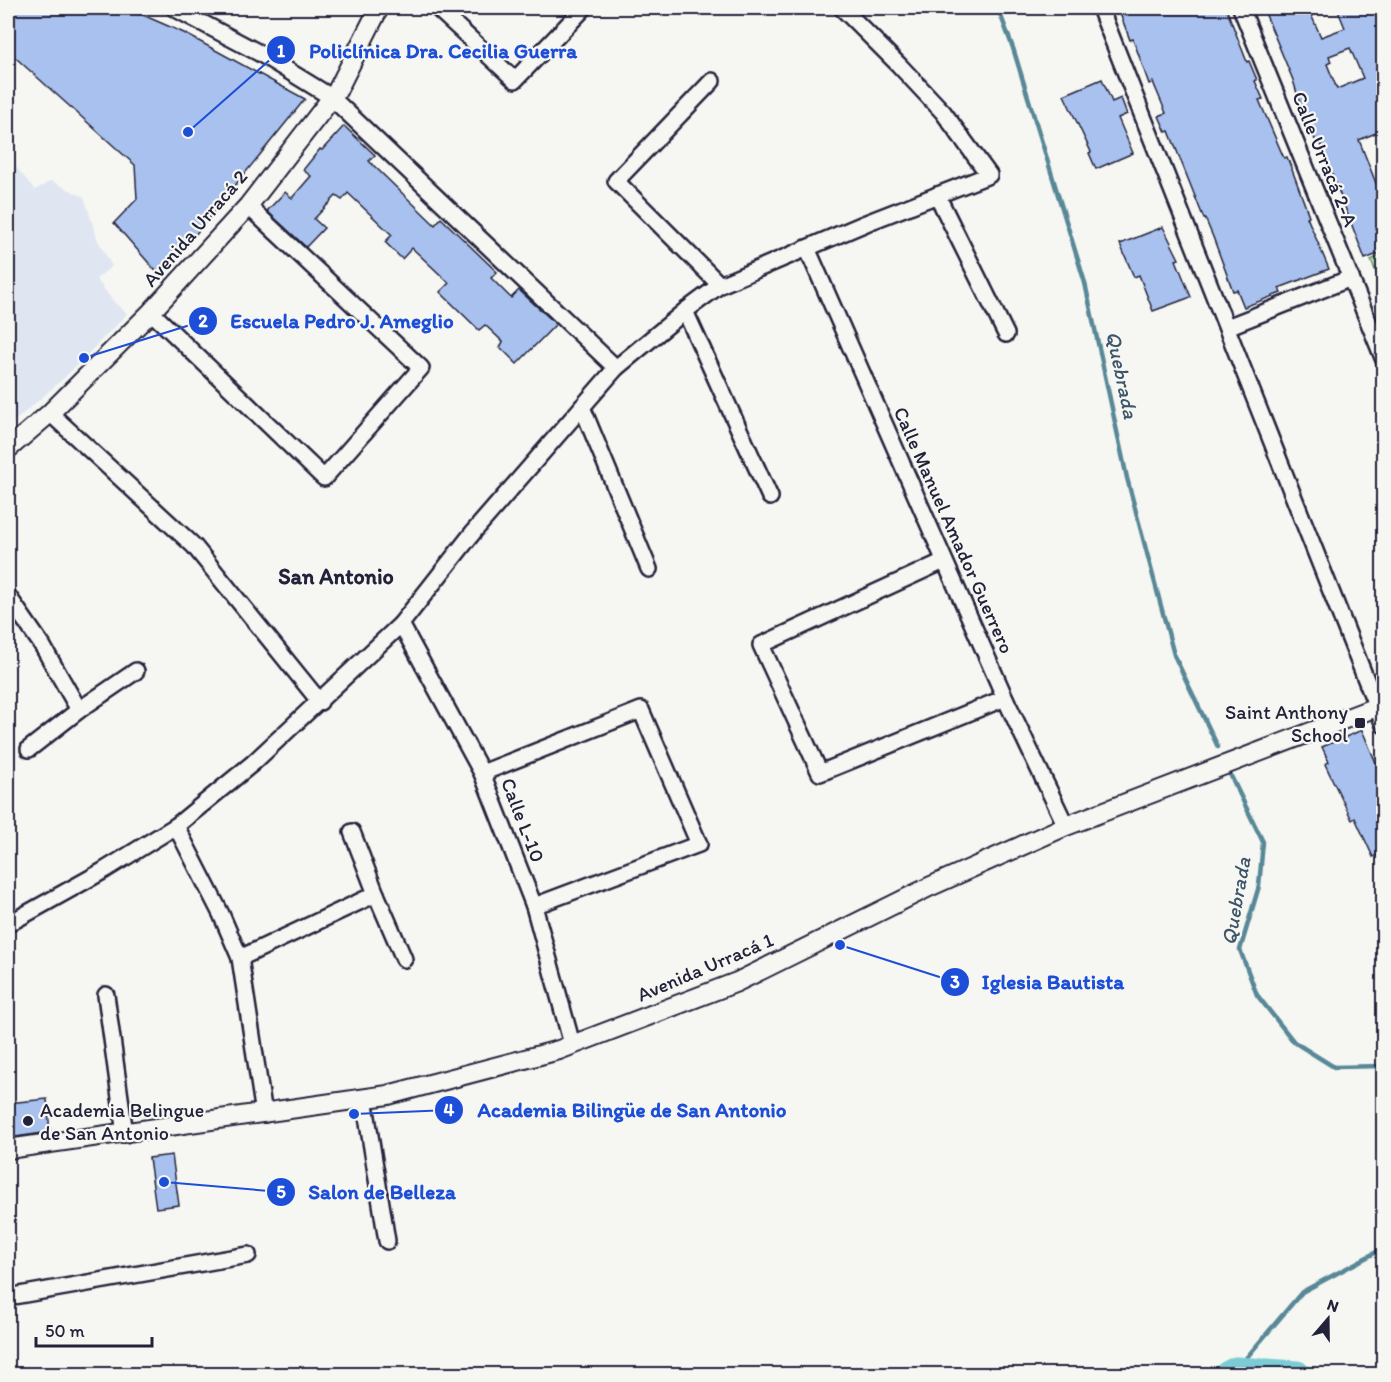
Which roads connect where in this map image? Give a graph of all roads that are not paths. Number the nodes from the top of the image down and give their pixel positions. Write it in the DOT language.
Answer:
graph roads {
  1 [pos="174,8"];
  2 [pos="379,8"];
  3 [pos="437,8"];
  4 [pos="584,8"];
  5 [pos="842,8"];
  6 [pos="1100,8"];
  7 [pos="1241,8"];
  8 [pos="712,81"];
  9 [pos="331,97"];
  10 [pos="937,195"];
  11 [pos="248,206"];
  12 [pos="807,248"];
  13 [pos="1351,278"];
  14 [pos="720,285"];
  15 [pos="685,311"];
  16 [pos="152,312"];
  17 [pos="1227,327"];
  18 [pos="1006,334"];
  19 [pos="1383,360"];
  20 [pos="616,368"];
  21 [pos="582,407"];
  22 [pos="50,413"];
  23 [pos="8,449"];
  24 [pos="770,497"];
  25 [pos="944,561"];
  26 [pos="649,569"];
  27 [pos="8,596"];
  28 [pos="401,624"];
  29 [pos="136,671"];
  30 [pos="1005,698"];
  31 [pos="320,702"];
  32 [pos="1380,705"];
  33 [pos="79,710"];
  34 [pos="1383,725"];
  35 [pos="29,749"];
  36 [pos="482,773"];
  37 [pos="176,826"];
  38 [pos="1066,826"];
  39 [pos="352,832"];
  40 [pos="376,894"];
  41 [pos="534,906"];
  42 [pos="8,924"];
  43 [pos="240,958"];
  44 [pos="404,958"];
  45 [pos="106,995"];
  46 [pos="573,1044"];
  47 [pos="364,1098"];
  48 [pos="264,1114"];
  49 [pos="124,1134"];
  50 [pos="8,1149"];
  51 [pos="387,1240"];
  52 [pos="248,1255"];
  53 [pos="8,1297"];
  1 -- 9 [label="street"];
  2 -- 9 [label="street, Avenida Urracá 2"];
  3 -- 4 [label="street"];
  5 -- 10 [label="street"];
  6 -- 17 [label="street"];
  7 -- 13 [label="street, Calle Urracá 2-A"];
  8 -- 14 [label="street"];
  9 -- 11 [label="street, Avenida Urracá 2"];
  9 -- 20 [label="street"];
  10 -- 12 [label="street"];
  10 -- 18 [label="street"];
  11 -- 16 [label="street, Avenida Urracá 2"];
  11 -- 16 [label="street"];
  12 -- 14 [label="street"];
  12 -- 25 [label="street, Calle Manuel Amador Guerrero"];
  13 -- 17 [label="street"];
  13 -- 19 [label="street, Calle Urracá 2-A"];
  14 -- 15 [label="street"];
  15 -- 20 [label="street"];
  15 -- 24 [label="street"];
  16 -- 22 [label="street, Avenida Urracá 2"];
  17 -- 32 [label="street"];
  20 -- 21 [label="street"];
  21 -- 26 [label="street"];
  21 -- 28 [label="street"];
  22 -- 23 [label="street, Avenida Urracá 2"];
  22 -- 31 [label="street"];
  25 -- 30 [label="street, Calle Manuel Amador Guerrero"];
  25 -- 30 [label="street"];
  27 -- 33 [label="street"];
  28 -- 31 [label="street"];
  28 -- 36 [label="street, Calle L-10"];
  29 -- 33 [label="street"];
  30 -- 38 [label="street, Calle Manuel Amador Guerrero"];
  31 -- 37 [label="street"];
  32 -- 34 [label="street"];
  32 -- 38 [label="street, Avenida Urracá 1"];
  33 -- 35 [label="street"];
  36 -- 41 [label="street, Calle L-10"];
  36 -- 41 [label="street"];
  37 -- 42 [label="street"];
  37 -- 43 [label="street"];
  38 -- 46 [label="street, Avenida Urracá 1"];
  39 -- 40 [label="street"];
  40 -- 43 [label="street"];
  40 -- 44 [label="street"];
  41 -- 46 [label="street, Calle L-10"];
  43 -- 48 [label="street"];
  45 -- 49 [label="street"];
  46 -- 47 [label="street, Avenida Urracá 1"];
  47 -- 48 [label="street, Avenida Urracá 1"];
  47 -- 51 [label="street"];
  48 -- 49 [label="street, Avenida Urracá 1"];
  49 -- 50 [label="street, Avenida Urracá 1"];
  52 -- 53 [label="street"];
}
